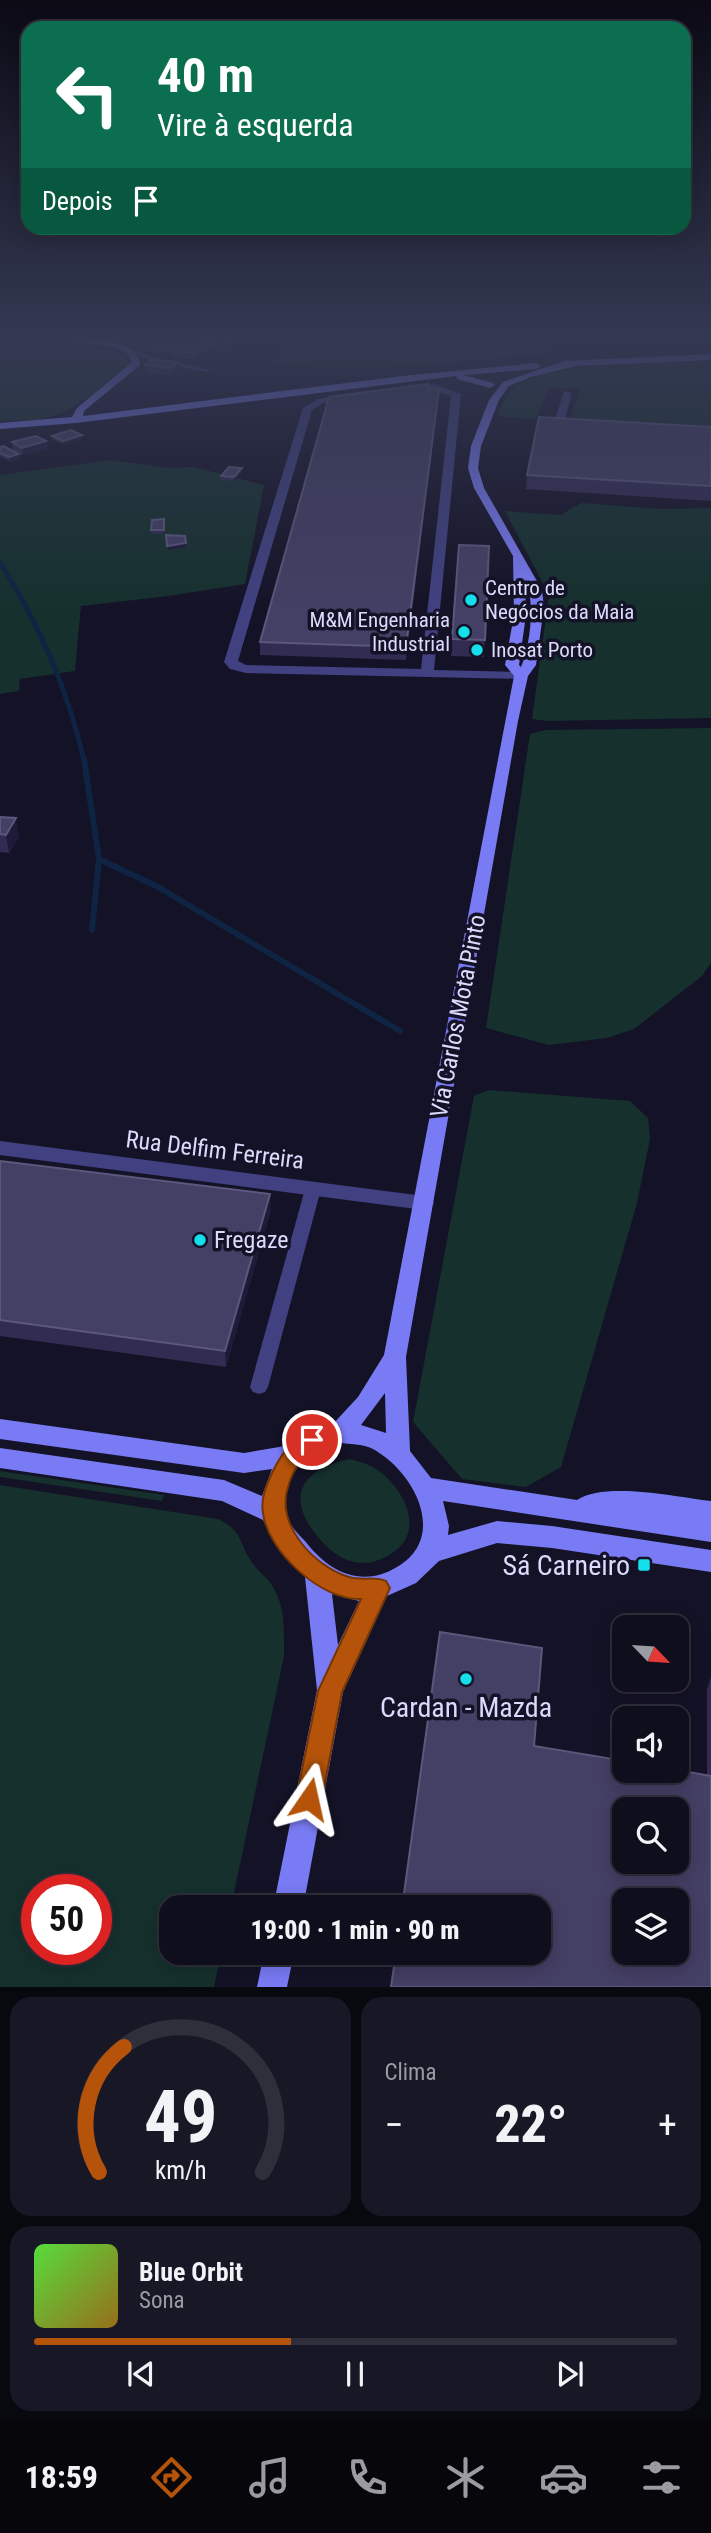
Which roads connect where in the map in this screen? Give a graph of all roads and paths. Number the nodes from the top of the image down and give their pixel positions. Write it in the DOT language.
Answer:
graph roads {
  1 [pos="301,427"];
  2 [pos="453,427"];
  3 [pos="484,427"];
  4 [pos="578,427"];
  5 [pos="586,427"];
  6 [pos="427,672"];
  7 [pos="521,676"];
  8 [pos="0,1149"];
  9 [pos="313,1188"];
  10 [pos="424,1203"];
  11 [pos="395,1357"];
  12 [pos="259,1387"];
  13 [pos="0,1429"];
  14 [pos="340,1433"];
  15 [pos="398,1454"];
  16 [pos="293,1455"];
  17 [pos="0,1458"];
  18 [pos="427,1488"];
  19 [pos="555,1509"];
  20 [pos="711,1512"];
  21 [pos="274,1513"];
  22 [pos="711,1531"];
  23 [pos="430,1552"];
  24 [pos="711,1560"];
  25 [pos="317,1574"];
  26 [pos="378,1588"];
  27 [pos="330,1691"];
  28 [pos="291,1895"];
  29 [pos="277,1965"];
  30 [pos="272,1987"];
  1 -- 6 [label="street"];
  2 -- 6 [label="street"];
  3 -- 7 [label="main road, Via Carlos Mota Pinto"];
  4 -- 5 [label="street"];
  6 -- 7 [label="street"];
  7 -- 10 [label="main road, Via Carlos Mota Pinto"];
  8 -- 9 [label="street, Rua Delfim Ferreira"];
  9 -- 10 [label="street, Rua Delfim Ferreira"];
  9 -- 12 [label="lane"];
  10 -- 11 [label="main road, Via Carlos Mota Pinto"];
  11 -- 14 [label="main road, Via Carlos Mota Pinto"];
  11 -- 15 [label="main road, Via Carlos Mota Pinto"];
  13 -- 16 [label="main road"];
  14 -- 15 [label="main road"];
  14 -- 16 [label="main road"];
  15 -- 18 [label="main road"];
  16 -- 21 [label="main road"];
  17 -- 21 [label="main road"];
  18 -- 19 [label="main road"];
  18 -- 23 [label="main road"];
  19 -- 20 [label="main road"];
  19 -- 22 [label="main road"];
  21 -- 25 [label="main road"];
  23 -- 24 [label="main road"];
  23 -- 26 [label="main road"];
  25 -- 26 [label="main road"];
  25 -- 27 [label="main road"];
  26 -- 27 [label="main road"];
  27 -- 28 [label="main road"];
  29 -- 30 [label="main road"];
}
